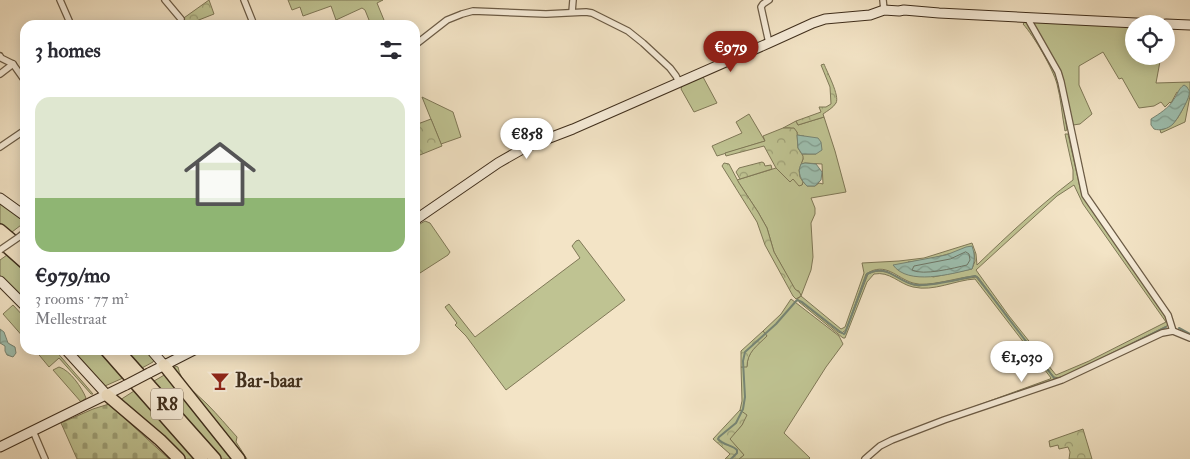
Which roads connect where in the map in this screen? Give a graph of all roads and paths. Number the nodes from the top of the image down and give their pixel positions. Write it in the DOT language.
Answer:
graph roads {
  1 [pos="60,0"];
  2 [pos="165,0"];
  3 [pos="244,0"];
  4 [pos="573,0"];
  5 [pos="769,0"];
  6 [pos="883,5"];
  7 [pos="572,12"];
  8 [pos="1029,18"];
  9 [pos="181,19"];
  10 [pos="70,20"];
  11 [pos="252,20"];
  12 [pos="1125,23"];
  13 [pos="1175,25"];
  14 [pos="1190,26"];
  15 [pos="420,41"];
  16 [pos="768,43"];
  17 [pos="0,56"];
  18 [pos="13,64"];
  19 [pos="0,74"];
  20 [pos="20,74"];
  21 [pos="679,82"];
  22 [pos="20,133"];
  23 [pos="0,147"];
  24 [pos="0,198"];
  25 [pos="20,212"];
  26 [pos="420,217"];
  27 [pos="0,230"];
  28 [pos="20,236"];
  29 [pos="0,241"];
  30 [pos="20,247"];
  31 [pos="0,250"];
  32 [pos="20,259"];
  33 [pos="0,281"];
  34 [pos="20,301"];
  35 [pos="1173,332"];
  36 [pos="1190,338"];
  37 [pos="71,355"];
  38 [pos="110,355"];
  39 [pos="122,355"];
  40 [pos="155,355"];
  41 [pos="184,355"];
  42 [pos="164,365"];
  43 [pos="107,394"];
  44 [pos="33,431"];
  45 [pos="0,447"];
  46 [pos="45,459"];
  47 [pos="179,459"];
  48 [pos="202,459"];
  49 [pos="215,459"];
  50 [pos="238,459"];
  51 [pos="865,459"];
  1 -- 10 [label="street"];
  2 -- 9 [label="street"];
  3 -- 11 [label="street"];
  4 -- 7 [label="street"];
  5 -- 16 [label="street"];
  6 -- 8 [label="street"];
  6 -- 16 [label="street"];
  7 -- 15 [label="street"];
  7 -- 21 [label="street"];
  8 -- 12 [label="street"];
  8 -- 35 [label="street"];
  13 -- 14 [label="street"];
  16 -- 21 [label="street"];
  17 -- 18 [label="street"];
  18 -- 19 [label="street"];
  18 -- 20 [label="street"];
  21 -- 26 [label="street"];
  22 -- 23 [label="street"];
  24 -- 25 [label="street"];
  27 -- 30 [label="highway"];
  28 -- 31 [label="street, bridge"];
  29 -- 32 [label="highway"];
  33 -- 34 [label="street"];
  35 -- 36 [label="street"];
  35 -- 51 [label="street"];
  37 -- 43 [label="street"];
  38 -- 48 [label="highway, R8"];
  39 -- 49 [label="highway, R8"];
  40 -- 42 [label="street"];
  41 -- 42 [label="street"];
  42 -- 43 [label="street, bridge"];
  42 -- 50 [label="highway, R8"];
  43 -- 44 [label="street"];
  43 -- 47 [label="highway, R8"];
  44 -- 45 [label="street"];
  44 -- 46 [label="street"];
}
